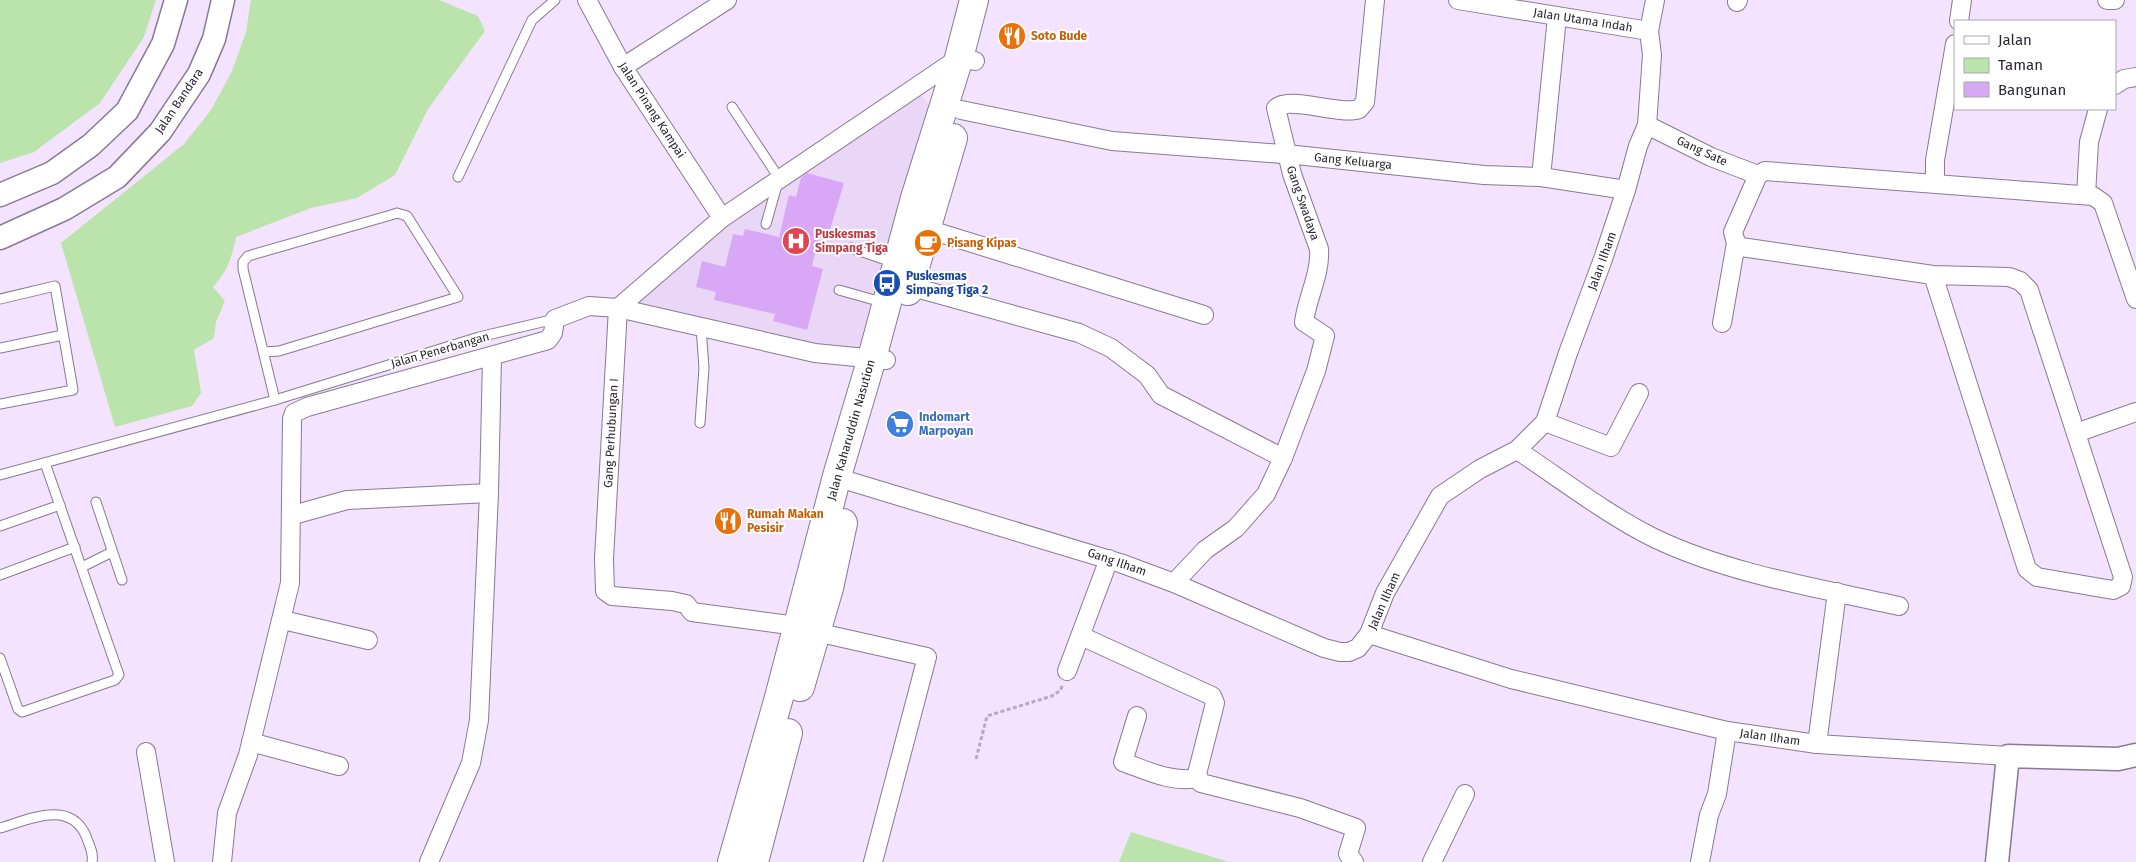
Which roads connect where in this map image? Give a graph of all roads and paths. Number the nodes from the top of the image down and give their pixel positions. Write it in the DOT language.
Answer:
graph roads {
  1 [pos="176,0"];
  2 [pos="223,0"];
  3 [pos="555,0"];
  4 [pos="587,0"];
  5 [pos="727,0"];
  6 [pos="974,0"];
  7 [pos="992,0"];
  8 [pos="1375,0"];
  9 [pos="1458,0"];
  10 [pos="1655,0"];
  11 [pos="1962,0"];
  12 [pos="2107,0"];
  13 [pos="2114,0"];
  14 [pos="1557,16"];
  15 [pos="1959,20"];
  16 [pos="1649,31"];
  17 [pos="1954,50"];
  18 [pos="967,60"];
  19 [pos="623,67"];
  20 [pos="2136,77"];
  21 [pos="2116,84"];
  22 [pos="732,107"];
  23 [pos="961,110"];
  24 [pos="2098,110"];
  25 [pos="1647,125"];
  26 [pos="1286,154"];
  27 [pos="1758,175"];
  28 [pos="458,177"];
  29 [pos="1540,177"];
  30 [pos="779,178"];
  31 [pos="1935,183"];
  32 [pos="1626,190"];
  33 [pos="0,195"];
  34 [pos="2086,195"];
  35 [pos="722,218"];
  36 [pos="766,224"];
  37 [pos="927,229"];
  38 [pos="0,238"];
  39 [pos="1736,243"];
  40 [pos="851,248"];
  41 [pos="903,275"];
  42 [pos="1933,275"];
  43 [pos="840,290"];
  44 [pos="0,299"];
  45 [pos="2136,299"];
  46 [pos="886,304"];
  47 [pos="618,308"];
  48 [pos="1204,315"];
  49 [pos="555,319"];
  50 [pos="1722,323"];
  51 [pos="701,327"];
  52 [pos="63,336"];
  53 [pos="0,348"];
  54 [pos="264,352"];
  55 [pos="492,357"];
  56 [pos="879,359"];
  57 [pos="1639,393"];
  58 [pos="275,400"];
  59 [pos="0,404"];
  60 [pos="2136,412"];
  61 [pos="1545,422"];
  62 [pos="700,423"];
  63 [pos="2076,433"];
  64 [pos="1517,450"];
  65 [pos="1283,458"];
  66 [pos="44,463"];
  67 [pos="0,476"];
  68 [pos="852,482"];
  69 [pos="489,493"];
  70 [pos="96,502"];
  71 [pos="60,505"];
  72 [pos="293,514"];
  73 [pos="0,526"];
  74 [pos="75,547"];
  75 [pos="112,552"];
  76 [pos="1109,559"];
  77 [pos="82,567"];
  78 [pos="0,575"];
  79 [pos="122,580"];
  80 [pos="1174,583"];
  81 [pos="1837,592"];
  82 [pos="1899,606"];
  83 [pos="283,620"];
  84 [pos="806,629"];
  85 [pos="1369,634"];
  86 [pos="1081,636"];
  87 [pos="368,640"];
  88 [pos="0,658"];
  89 [pos="1067,670"];
  90 [pos="1137,716"];
  91 [pos="1727,731"];
  92 [pos="251,742"];
  93 [pos="1817,744"];
  94 [pos="146,752"];
  95 [pos="2136,755"];
  96 [pos="2008,756"];
  97 [pos="976,760"];
  98 [pos="339,766"];
  99 [pos="1198,778"];
  100 [pos="1465,794"];
  101 [pos="0,828"];
  102 [pos="92,862"];
  103 [pos="165,862"];
  104 [pos="222,862"];
  105 [pos="429,862"];
  106 [pos="732,862"];
  107 [pos="754,862"];
  108 [pos="873,862"];
  109 [pos="1354,862"];
  110 [pos="1432,862"];
  111 [pos="1700,862"];
  112 [pos="1997,862"];
  1 -- 33 [label="street"];
  2 -- 38 [label="street, Jalan Bandara"];
  3 -- 28 [label="lane"];
  4 -- 19 [label="street, Jalan Pinang Kampai"];
  5 -- 19 [label="street"];
  6 -- 18 [label="highway, Jalan Kaharuddin Nasution"];
  7 -- 18 [label="highway, Jalan Kaharuddin Nasution"];
  8 -- 26 [label="street, Gang Swadaya"];
  9 -- 14 [label="street, Jalan Utama Indah"];
  10 -- 16 [label="street, Jalan Ilham"];
  11 -- 15 [label="street"];
  12 -- 13 [label="street"];
  14 -- 16 [label="street, Jalan Utama Indah"];
  14 -- 29 [label="street"];
  16 -- 25 [label="street, Jalan Ilham"];
  17 -- 31 [label="street"];
  18 -- 23 [label="highway, Jalan Kaharuddin Nasution"];
  18 -- 30 [label="street"];
  18 -- 41 [label="highway, Jalan Kaharuddin Nasution"];
  19 -- 35 [label="street, Jalan Pinang Kampai"];
  20 -- 21 [label="street"];
  22 -- 30 [label="lane"];
  23 -- 26 [label="street, Gang Keluarga"];
  23 -- 37 [label="highway, Jalan Kaharuddin Nasution"];
  24 -- 34 [label="street"];
  25 -- 27 [label="street, Gang Sate"];
  25 -- 32 [label="street, Jalan Ilham"];
  26 -- 29 [label="street, Gang Keluarga"];
  26 -- 65 [label="street, Gang Swadaya"];
  27 -- 31 [label="street"];
  27 -- 39 [label="street"];
  29 -- 32 [label="street, Gang Keluarga"];
  30 -- 35 [label="street"];
  30 -- 36 [label="lane"];
  31 -- 34 [label="street"];
  32 -- 61 [label="street, Jalan Ilham"];
  34 -- 45 [label="street"];
  35 -- 47 [label="street"];
  37 -- 41 [label="highway, Jalan Kaharuddin Nasution"];
  37 -- 48 [label="street"];
  39 -- 42 [label="street"];
  39 -- 50 [label="street"];
  40 -- 41 [label="lane"];
  41 -- 46 [label="highway, Jalan Kaharuddin Nasution"];
  41 -- 56 [label="highway, Jalan Kaharuddin Nasution"];
  41 -- 65 [label="street"];
  42 -- 63 [label="street"];
  42 -- 63 [label="street"];
  43 -- 46 [label="lane"];
  44 -- 52 [label="lane"];
  46 -- 56 [label="highway, Jalan Kaharuddin Nasution"];
  47 -- 49 [label="street, Jalan Penerbangan"];
  47 -- 51 [label="street, Jalan Penerbangan"];
  47 -- 84 [label="street, Gang Perhubungan I"];
  49 -- 55 [label="street"];
  49 -- 58 [label="lane, Jalan Penerbangan"];
  51 -- 56 [label="street, Jalan Penerbangan"];
  51 -- 62 [label="lane"];
  52 -- 53 [label="lane"];
  52 -- 59 [label="lane"];
  54 -- 54 [label="lane"];
  54 -- 58 [label="lane"];
  55 -- 69 [label="street"];
  55 -- 72 [label="street"];
  56 -- 68 [label="highway, Jalan Kaharuddin Nasution"];
  56 -- 84 [label="highway, Jalan Kaharuddin Nasution"];
  57 -- 61 [label="street"];
  58 -- 66 [label="lane, Jalan Penerbangan"];
  60 -- 63 [label="street"];
  61 -- 64 [label="street, Jalan Ilham"];
  64 -- 81 [label="street"];
  64 -- 85 [label="street, Jalan Ilham"];
  65 -- 80 [label="street, Gang Swadaya"];
  66 -- 67 [label="lane, Jalan Penerbangan"];
  66 -- 71 [label="lane"];
  68 -- 76 [label="street, Gang Ilham"];
  68 -- 84 [label="highway, Jalan Kaharuddin Nasution"];
  69 -- 72 [label="street"];
  69 -- 105 [label="street"];
  70 -- 75 [label="lane"];
  71 -- 73 [label="lane"];
  71 -- 74 [label="lane"];
  72 -- 83 [label="street"];
  74 -- 77 [label="lane"];
  74 -- 78 [label="lane"];
  75 -- 77 [label="lane"];
  75 -- 79 [label="lane"];
  76 -- 80 [label="street, Gang Ilham"];
  76 -- 86 [label="street"];
  77 -- 88 [label="lane"];
  80 -- 85 [label="street, Gang Ilham"];
  81 -- 82 [label="street"];
  81 -- 93 [label="street"];
  83 -- 87 [label="street"];
  83 -- 92 [label="street"];
  84 -- 106 [label="highway, Jalan Kaharuddin Nasution"];
  84 -- 107 [label="highway, Jalan Kaharuddin Nasution"];
  84 -- 108 [label="street"];
  85 -- 91 [label="street, Jalan Ilham"];
  86 -- 89 [label="street"];
  86 -- 99 [label="street"];
  89 -- 97 [label="path"];
  90 -- 99 [label="street"];
  91 -- 93 [label="street, Jalan Ilham"];
  91 -- 111 [label="street"];
  92 -- 98 [label="street"];
  92 -- 104 [label="street"];
  93 -- 96 [label="street, Jalan Ilham"];
  94 -- 103 [label="street"];
  95 -- 96 [label="street"];
  96 -- 112 [label="street"];
  99 -- 109 [label="street"];
  100 -- 110 [label="street"];
  101 -- 102 [label="lane"];
}
